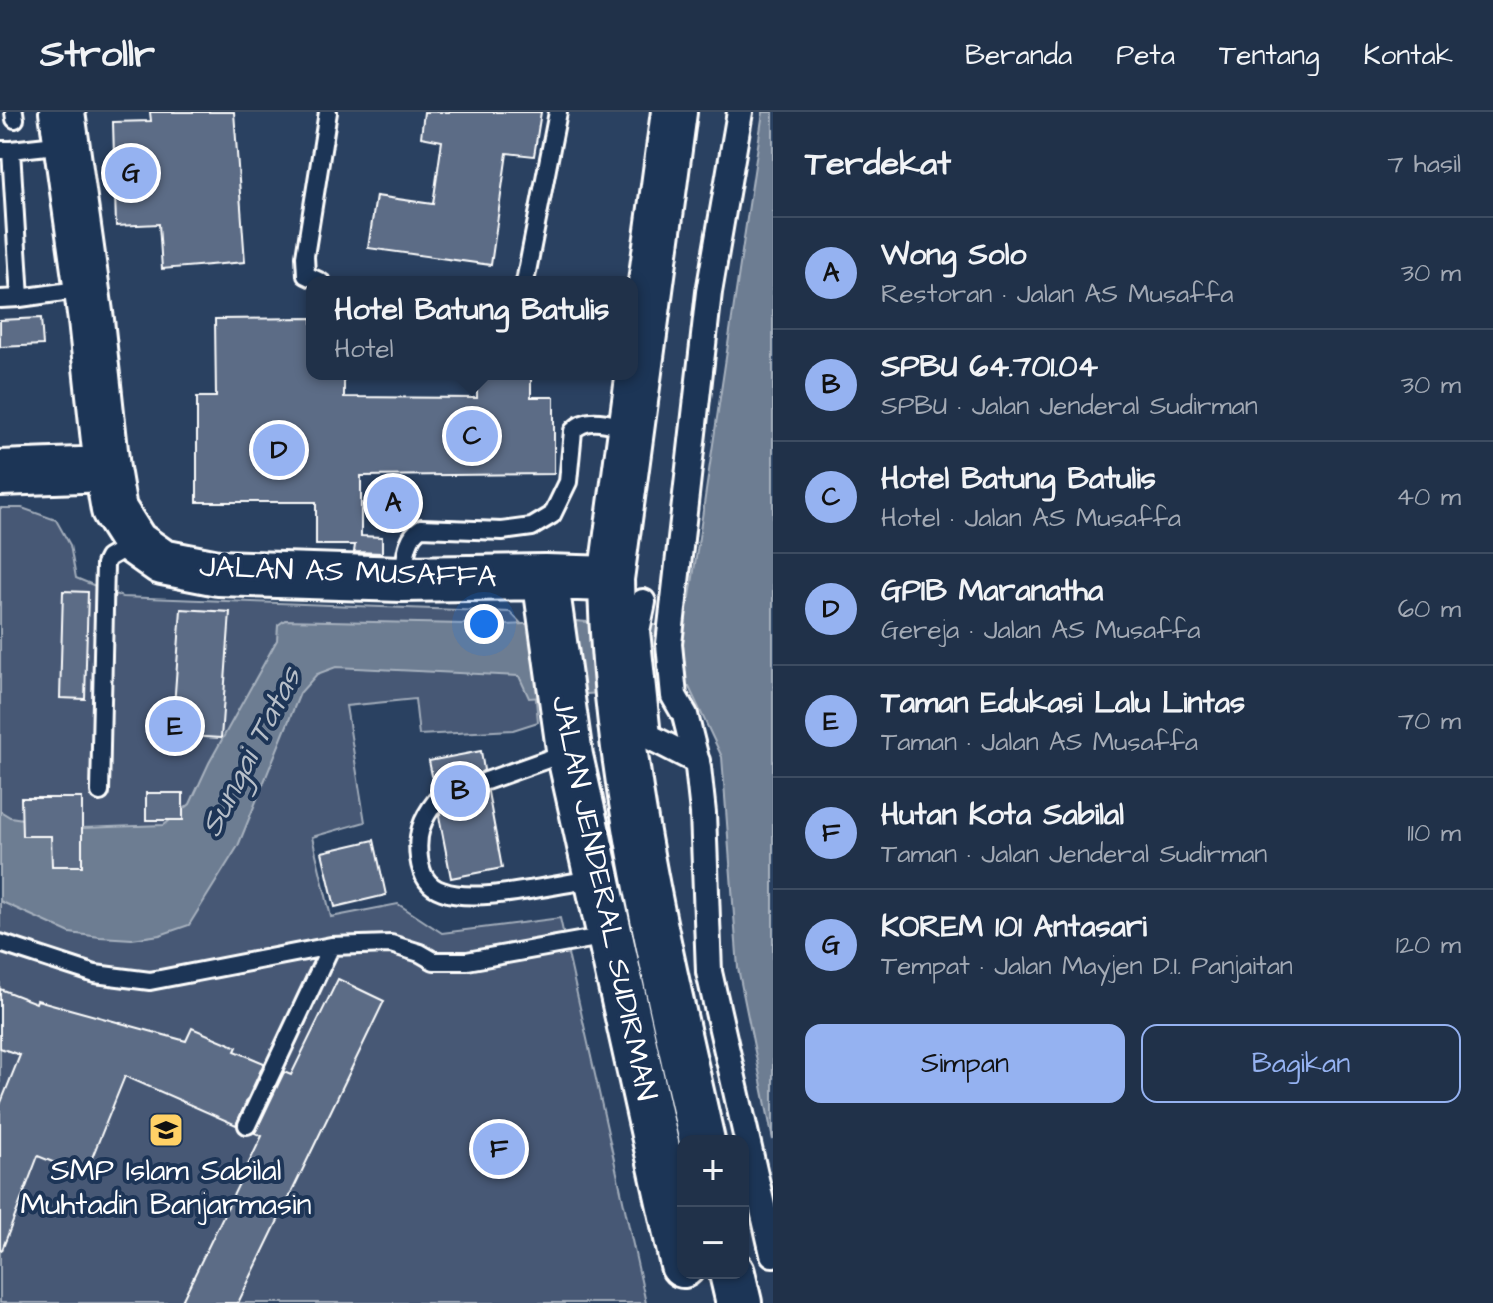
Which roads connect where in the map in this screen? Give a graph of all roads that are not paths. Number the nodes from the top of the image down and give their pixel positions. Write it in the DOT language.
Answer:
graph roads {
  1 [pos="328,112"];
  2 [pos="558,112"];
  3 [pos="674,112"];
  4 [pos="740,112"];
  5 [pos="64,128"];
  6 [pos="6,150"];
  7 [pos="308,276"];
  8 [pos="526,276"];
  9 [pos="87,289"];
  10 [pos="20,298"];
  11 [pos="0,299"];
  12 [pos="638,336"];
  13 [pos="634,380"];
  14 [pos="631,428"];
  15 [pos="107,469"];
  16 [pos="0,473"];
  17 [pos="135,543"];
  18 [pos="402,579"];
  19 [pos="548,595"];
  20 [pos="621,596"];
  21 [pos="633,707"];
  22 [pos="570,756"];
  23 [pos="697,761"];
  24 [pos="486,781"];
  25 [pos="100,792"];
  26 [pos="436,801"];
  27 [pos="598,878"];
  28 [pos="611,935"];
  29 [pos="0,943"];
  30 [pos="331,946"];
  31 [pos="247,1125"];
  32 [pos="701,1135"];
  33 [pos="677,1238"];
  34 [pos="773,1254"];
  35 [pos="686,1279"];
  36 [pos="733,1279"];
  37 [pos="691,1303"];
  38 [pos="739,1303"];
  1 -- 7 [label="lane"];
  2 -- 8 [label="lane"];
  3 -- 12 [label="main road, JALAN JENDERAL SUDIRMAN"];
  4 -- 23 [label="street"];
  5 -- 6 [label="lane"];
  5 -- 9 [label="main road, JALAN AS MUSAFFA"];
  6 -- 10 [label="lane"];
  9 -- 10 [label="lane"];
  9 -- 15 [label="main road, JALAN AS MUSAFFA"];
  10 -- 11 [label="lane"];
  13 -- 14 [label="main road, JALAN JENDERAL SUDIRMAN"];
  14 -- 18 [label="lane"];
  14 -- 20 [label="main road, JALAN JENDERAL SUDIRMAN"];
  15 -- 16 [label="main road"];
  15 -- 17 [label="main road, JALAN AS MUSAFFA"];
  17 -- 18 [label="main road, JALAN AS MUSAFFA"];
  17 -- 25 [label="lane"];
  18 -- 19 [label="main road, JALAN AS MUSAFFA"];
  19 -- 20 [label="main road, JALAN AS MUSAFFA"];
  19 -- 22 [label="main road, JALAN JENDERAL SUDIRMAN"];
  20 -- 21 [label="main road, JALAN JENDERAL SUDIRMAN"];
  21 -- 23 [label="street"];
  21 -- 32 [label="main road, JALAN JENDERAL SUDIRMAN"];
  22 -- 24 [label="lane"];
  22 -- 27 [label="main road, JALAN JENDERAL SUDIRMAN"];
  23 -- 34 [label="street"];
  26 -- 27 [label="lane"];
  27 -- 28 [label="main road, JALAN JENDERAL SUDIRMAN"];
  28 -- 30 [label="lane"];
  28 -- 33 [label="main road, JALAN JENDERAL SUDIRMAN"];
  29 -- 30 [label="lane"];
  30 -- 31 [label="lane"];
  35 -- 37 [label="main road"];
  36 -- 38 [label="main road"];
}
